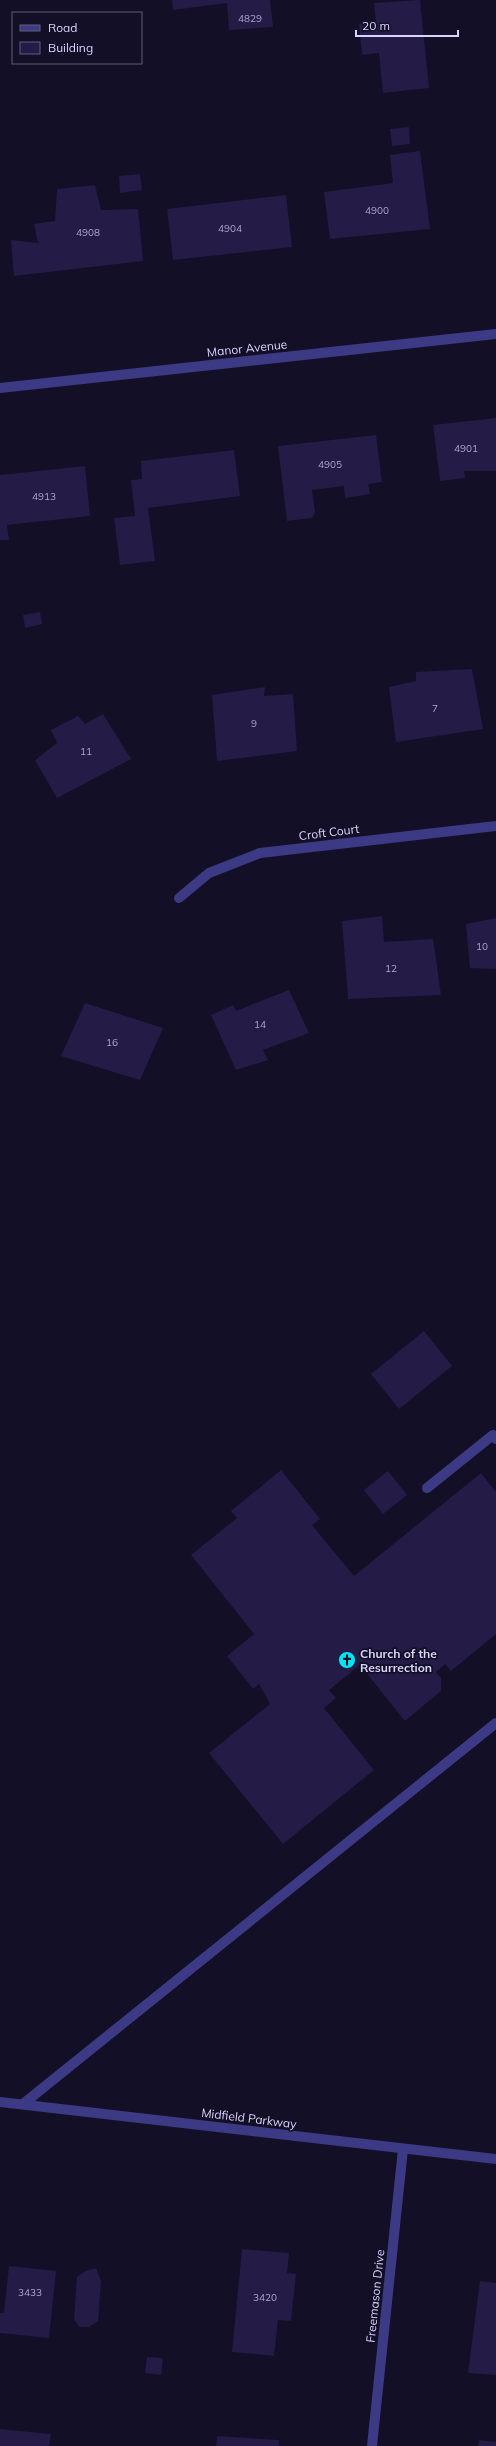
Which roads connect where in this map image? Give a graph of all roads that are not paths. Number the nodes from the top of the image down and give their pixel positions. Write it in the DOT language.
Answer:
graph roads {
  1 [pos="496,334"];
  2 [pos="0,388"];
  3 [pos="496,826"];
  4 [pos="179,898"];
  5 [pos="496,1439"];
  6 [pos="427,1488"];
  7 [pos="496,1723"];
  8 [pos="0,2102"];
  9 [pos="23,2104"];
  10 [pos="403,2149"];
  11 [pos="496,2159"];
  12 [pos="372,2446"];
  1 -- 2 [label="street, Manor Avenue"];
  3 -- 4 [label="street, Croft Court"];
  5 -- 6 [label="street"];
  7 -- 9 [label="street"];
  8 -- 9 [label="street, Midfield Parkway"];
  9 -- 10 [label="street, Midfield Parkway"];
  10 -- 11 [label="street, Midfield Parkway"];
  10 -- 12 [label="street, Freemason Drive"];
}
